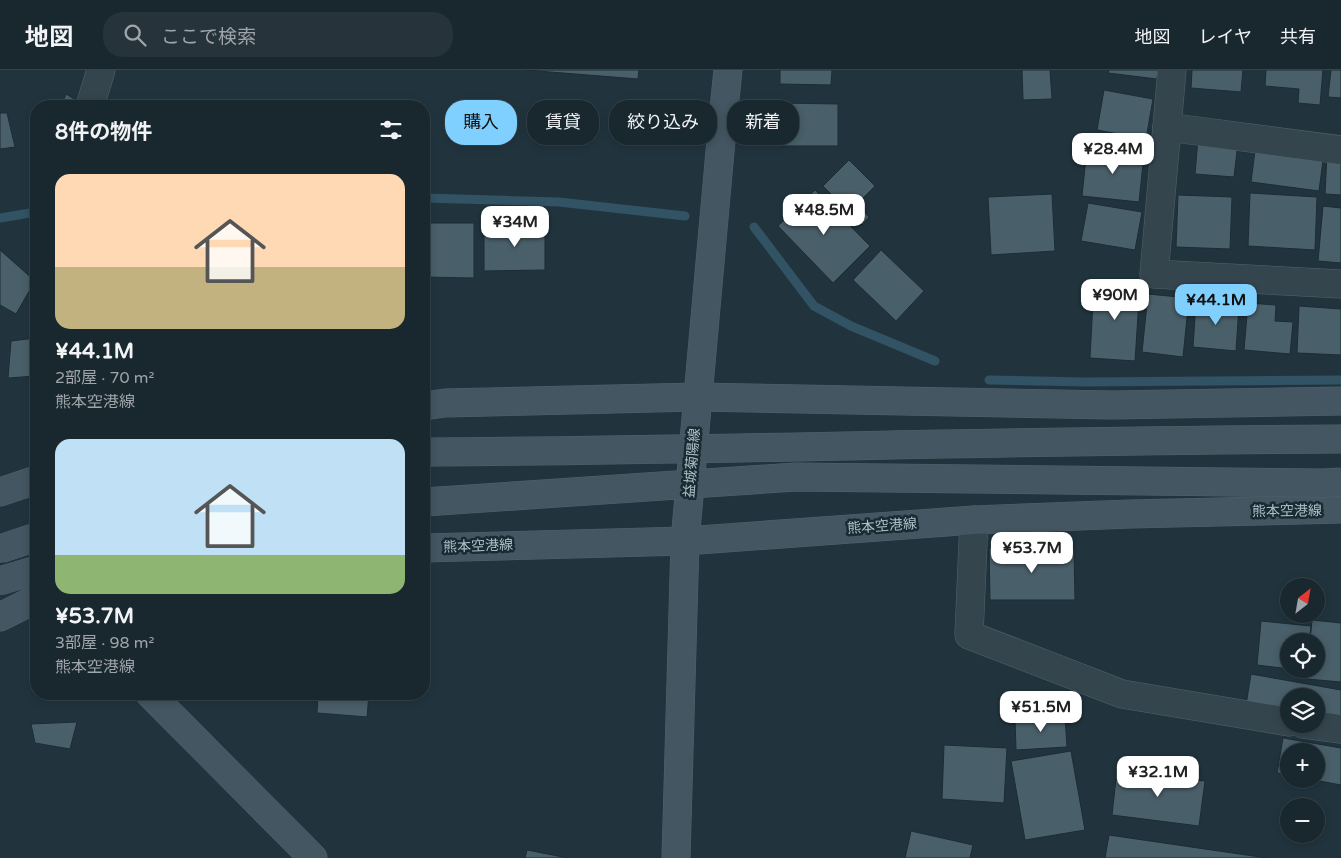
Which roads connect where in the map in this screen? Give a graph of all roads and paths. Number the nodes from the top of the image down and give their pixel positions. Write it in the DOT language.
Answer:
graph roads {
  1 [pos="101,70"];
  2 [pos="728,70"];
  3 [pos="1172,70"];
  4 [pos="92,100"];
  5 [pos="1167,127"];
  6 [pos="1341,150"];
  7 [pos="1341,284"];
  8 [pos="697,397"];
  9 [pos="1341,401"];
  10 [pos="430,405"];
  11 [pos="1341,439"];
  12 [pos="430,452"];
  13 [pos="30,482"];
  14 [pos="1341,482"];
  15 [pos="0,492"];
  16 [pos="430,502"];
  17 [pos="1341,509"];
  18 [pos="974,520"];
  19 [pos="30,539"];
  20 [pos="0,541"];
  21 [pos="685,541"];
  22 [pos="430,548"];
  23 [pos="0,549"];
  24 [pos="30,572"];
  25 [pos="30,573"];
  26 [pos="0,581"];
  27 [pos="30,602"];
  28 [pos="0,617"];
  29 [pos="156,700"];
  30 [pos="1280,720"];
  31 [pos="1325,727"];
  32 [pos="1341,730"];
  33 [pos="313,858"];
  34 [pos="676,858"];
  1 -- 4 [label="street"];
  2 -- 8 [label="main road, 益城菊陽線"];
  3 -- 5 [label="street"];
  5 -- 6 [label="street"];
  5 -- 7 [label="street"];
  8 -- 9 [label="main road"];
  8 -- 10 [label="main road"];
  8 -- 21 [label="main road, 益城菊陽線"];
  11 -- 12 [label="main road, bridge"];
  13 -- 15 [label="main road"];
  14 -- 16 [label="main road, 熊本空港線, bridge"];
  17 -- 18 [label="main road, 熊本空港線"];
  18 -- 21 [label="main road, 熊本空港線"];
  18 -- 30 [label="street"];
  19 -- 23 [label="main road, bridge"];
  20 -- 25 [label="main road"];
  21 -- 22 [label="main road, 熊本空港線"];
  21 -- 34 [label="main road, 益城菊陽線"];
  24 -- 26 [label="main road, bridge"];
  27 -- 28 [label="main road"];
  29 -- 33 [label="main road"];
  31 -- 32 [label="street"];
}
